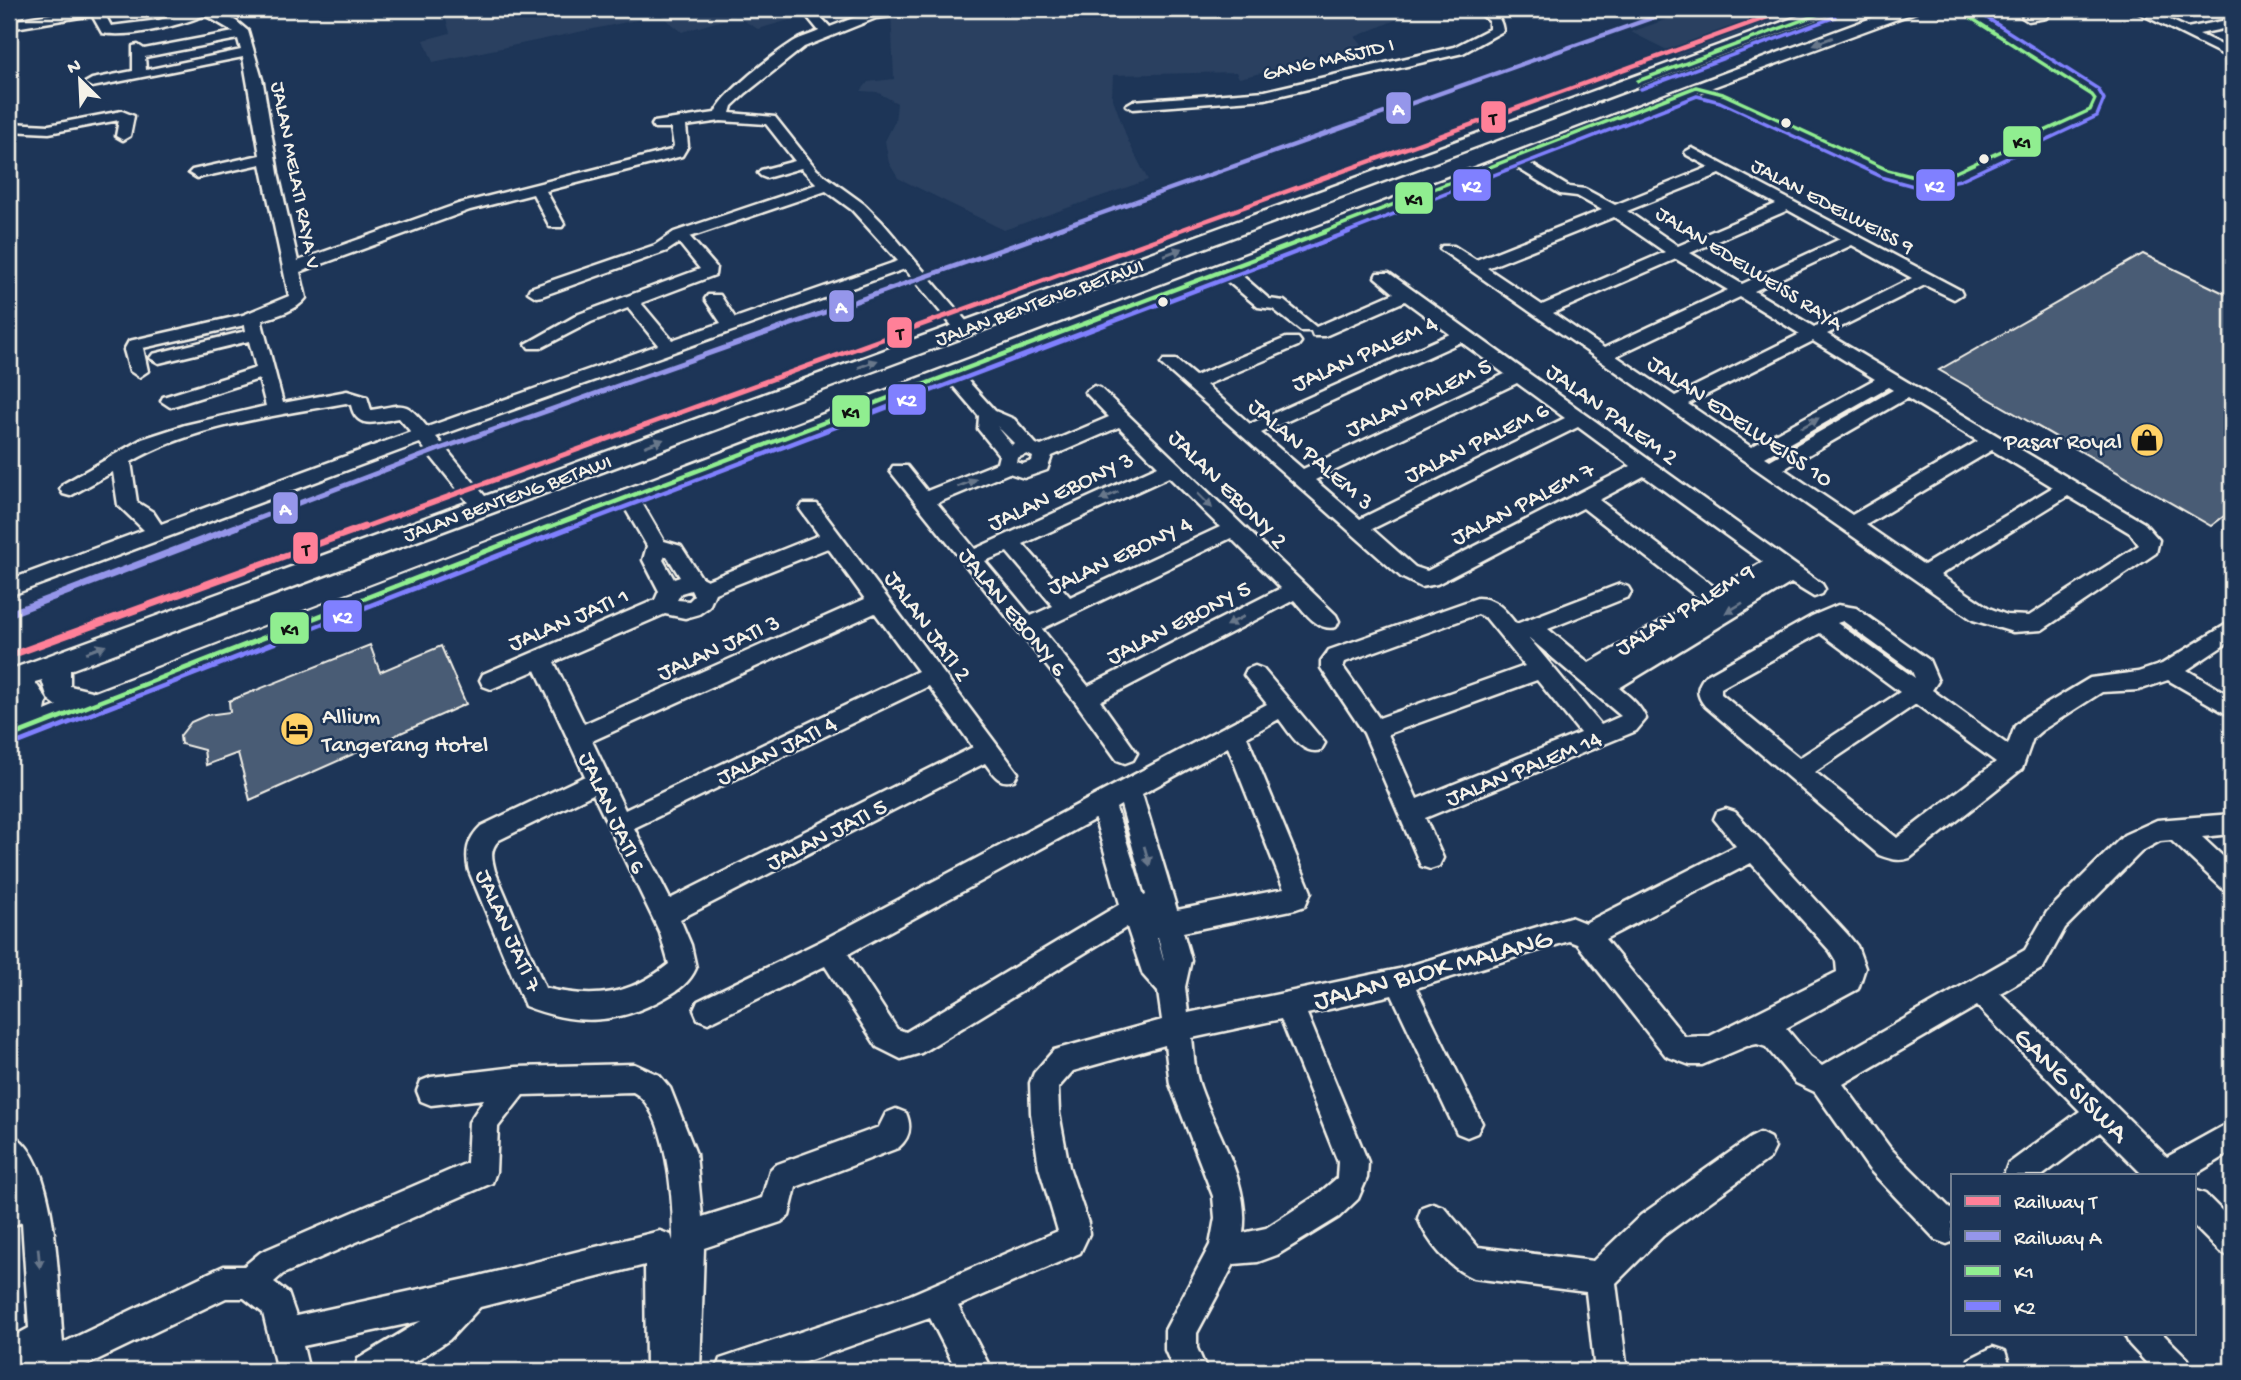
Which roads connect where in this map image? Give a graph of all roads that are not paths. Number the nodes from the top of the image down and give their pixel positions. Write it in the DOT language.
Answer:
graph roads {
  1 [pos="205,9"];
  2 [pos="824,9"];
  3 [pos="1481,9"];
  4 [pos="1832,9"];
  5 [pos="1910,9"];
  6 [pos="2047,9"];
  7 [pos="2137,9"];
  8 [pos="911,10"];
  9 [pos="41,14"];
  10 [pos="2028,17"];
  11 [pos="229,21"];
  12 [pos="2232,23"];
  13 [pos="9,25"];
  14 [pos="827,32"];
  15 [pos="2188,32"];
  16 [pos="243,34"];
  17 [pos="137,42"];
  18 [pos="248,52"];
  19 [pos="2232,55"];
  20 [pos="150,73"];
  21 [pos="92,83"];
  22 [pos="1133,105"];
  23 [pos="722,117"];
  24 [pos="678,122"];
  25 [pos="659,125"];
  26 [pos="9,127"];
  27 [pos="123,136"];
  28 [pos="1692,152"];
  29 [pos="268,158"];
  30 [pos="1514,160"];
  31 [pos="804,163"];
  32 [pos="1721,168"];
  33 [pos="197,173"];
  34 [pos="766,173"];
  35 [pos="826,186"];
  36 [pos="537,188"];
  37 [pos="1789,204"];
  38 [pos="1607,215"];
  39 [pos="556,224"];
  40 [pos="680,234"];
  41 [pos="1852,239"];
  42 [pos="1448,249"];
  43 [pos="1672,255"];
  44 [pos="907,264"];
  45 [pos="1475,267"];
  46 [pos="292,269"];
  47 [pos="1225,270"];
  48 [pos="1383,277"];
  49 [pos="1926,278"];
  50 [pos="536,292"];
  51 [pos="1407,294"];
  52 [pos="1735,294"];
  53 [pos="1954,294"];
  54 [pos="714,299"];
  55 [pos="631,301"];
  56 [pos="1264,303"];
  57 [pos="1540,312"];
  58 [pos="255,326"];
  59 [pos="731,326"];
  60 [pos="964,329"];
  61 [pos="1302,333"];
  62 [pos="1463,335"];
  63 [pos="1807,337"];
  64 [pos="535,344"];
  65 [pos="669,348"];
  66 [pos="1603,355"];
  67 [pos="159,358"];
  68 [pos="1170,363"];
  69 [pos="139,371"];
  70 [pos="266,371"];
  71 [pos="951,373"];
  72 [pos="1519,375"];
  73 [pos="1193,384"];
  74 [pos="1892,388"];
  75 [pos="1094,393"];
  76 [pos="170,401"];
  77 [pos="1674,404"];
  78 [pos="276,410"];
  79 [pos="988,415"];
  80 [pos="1121,419"];
  81 [pos="1579,419"];
  82 [pos="1248,432"];
  83 [pos="425,435"];
  84 [pos="1992,441"];
  85 [pos="1035,450"];
  86 [pos="1751,456"];
  87 [pos="121,459"];
  88 [pos="1009,460"];
  89 [pos="1646,467"];
  90 [pos="1171,468"];
  91 [pos="1770,469"];
  92 [pos="900,471"];
  93 [pos="1301,478"];
  94 [pos="2067,487"];
  95 [pos="70,489"];
  96 [pos="628,496"];
  97 [pos="925,500"];
  98 [pos="1579,502"];
  99 [pos="482,506"];
  100 [pos="810,509"];
  101 [pos="1851,525"];
  102 [pos="426,527"];
  103 [pos="1358,528"];
  104 [pos="1233,529"];
  105 [pos="157,533"];
  106 [pos="832,538"];
  107 [pos="1010,541"];
  108 [pos="657,546"];
  109 [pos="360,551"];
  110 [pos="972,559"];
  111 [pos="1785,568"];
  112 [pos="439,570"];
  113 [pos="1924,575"];
  114 [pos="1421,579"];
  115 [pos="699,586"];
  116 [pos="9,588"];
  117 [pos="1814,589"];
  118 [pos="1295,590"];
  119 [pos="1620,593"];
  120 [pos="376,595"];
  121 [pos="668,597"];
  122 [pos="879,602"];
  123 [pos="1709,604"];
  124 [pos="1067,608"];
  125 [pos="1328,621"];
  126 [pos="2010,623"];
  127 [pos="1027,627"];
  128 [pos="2232,629"];
  129 [pos="1522,630"];
  130 [pos="541,658"];
  131 [pos="57,663"];
  132 [pos="1541,669"];
  133 [pos="2170,670"];
  134 [pos="932,674"];
  135 [pos="1255,675"];
  136 [pos="10,680"];
  137 [pos="491,680"];
  138 [pos="1596,681"];
  139 [pos="1915,694"];
  140 [pos="1085,698"];
  141 [pos="96,703"];
  142 [pos="1282,707"];
  143 [pos="2232,708"];
  144 [pos="1374,729"];
  145 [pos="1234,733"];
  146 [pos="9,736"];
  147 [pos="1596,736"];
  148 [pos="579,737"];
  149 [pos="1312,743"];
  150 [pos="989,750"];
  151 [pos="1125,753"];
  152 [pos="2014,762"];
  153 [pos="1798,771"];
  154 [pos="1006,773"];
  155 [pos="599,780"];
  156 [pos="1129,790"];
  157 [pos="1103,804"];
  158 [pos="1410,813"];
  159 [pos="1726,819"];
  160 [pos="620,824"];
  161 [pos="2232,824"];
  162 [pos="2175,828"];
  163 [pos="1754,849"];
  164 [pos="1430,858"];
  165 [pos="2232,881"];
  166 [pos="1163,914"];
  167 [pos="663,915"];
  168 [pos="1137,919"];
  169 [pos="1586,936"];
  170 [pos="830,950"];
  171 [pos="683,968"];
  172 [pos="1399,981"];
  173 [pos="1171,987"];
  174 [pos="1981,992"];
  175 [pos="1290,1006"];
  176 [pos="708,1010"];
  177 [pos="1175,1029"];
  178 [pos="1755,1030"];
  179 [pos="1824,1080"];
  180 [pos="516,1081"];
  181 [pos="432,1091"];
  182 [pos="2103,1112"];
  183 [pos="896,1123"];
  184 [pos="1467,1123"];
  185 [pos="2232,1136"];
  186 [pos="9,1148"];
  187 [pos="1760,1148"];
  188 [pos="2020,1174"];
  189 [pos="2164,1174"];
  190 [pos="2167,1174"];
  191 [pos="22,1206"];
  192 [pos="2196,1207"];
  193 [pos="1433,1218"];
  194 [pos="1951,1226"];
  195 [pos="689,1237"];
  196 [pos="2232,1242"];
  197 [pos="1225,1249"];
  198 [pos="1600,1278"];
  199 [pos="250,1282"];
  200 [pos="471,1294"];
  201 [pos="937,1300"];
  202 [pos="286,1334"];
  203 [pos="2141,1334"];
  204 [pos="9,1357"];
  205 [pos="46,1362"];
  206 [pos="293,1371"];
  207 [pos="370,1371"];
  208 [pos="662,1371"];
  209 [pos="684,1371"];
  210 [pos="732,1371"];
  211 [pos="976,1371"];
  212 [pos="1191,1371"];
  213 [pos="1611,1371"];
  214 [pos="2176,1371"];
  1 -- 11 [label="street"];
  1 -- 17 [label="street"];
  2 -- 14 [label="street"];
  3 -- 22 [label="street, GANG MASJID I"];
  60 -- 4 [label="main road, JALAN BENTENG BETAWI, one-way"];
  5 -- 30 [label="main road, JALAN BENTENG BETAWI, one-way"];
  6 -- 10 [label="street"];
  7 -- 15 [label="street"];
  8 -- 14 [label="street"];
  9 -- 13 [label="street"];
  9 -- 17 [label="street"];
  11 -- 16 [label="street"];
  11 -- 17 [label="street"];
  12 -- 15 [label="street"];
  14 -- 23 [label="street"];
  15 -- 19 [label="street"];
  16 -- 17 [label="street"];
  16 -- 18 [label="street, JALAN MELATI RAYA V"];
  17 -- 21 [label="street"];
  18 -- 20 [label="street"];
  18 -- 29 [label="street, JALAN MELATI RAYA V"];
  23 -- 24 [label="street"];
  23 -- 31 [label="street"];
  24 -- 25 [label="street"];
  24 -- 36 [label="street"];
  26 -- 27 [label="street"];
  28 -- 32 [label="street, JALAN EDELWEISS 9"];
  29 -- 33 [label="street"];
  29 -- 46 [label="street, JALAN MELATI RAYA V"];
  30 -- 38 [label="street, JALAN EDELWEISS RAYA"];
  30 -- 47 [label="main road, JALAN BENTENG BETAWI"];
  31 -- 34 [label="street"];
  31 -- 35 [label="street"];
  32 -- 37 [label="street, JALAN EDELWEISS 9"];
  32 -- 38 [label="street"];
  35 -- 40 [label="street"];
  35 -- 44 [label="street"];
  36 -- 39 [label="street"];
  36 -- 46 [label="street"];
  37 -- 41 [label="street, JALAN EDELWEISS 9"];
  37 -- 43 [label="street"];
  38 -- 43 [label="street, JALAN EDELWEISS RAYA"];
  38 -- 45 [label="street"];
  40 -- 50 [label="street"];
  40 -- 55 [label="street"];
  41 -- 49 [label="street, JALAN EDELWEISS 9"];
  41 -- 52 [label="street"];
  42 -- 45 [label="street, JALAN EDELWEISS 10"];
  43 -- 52 [label="street, JALAN EDELWEISS RAYA"];
  43 -- 57 [label="street"];
  44 -- 59 [label="street"];
  44 -- 60 [label="street"];
  45 -- 57 [label="street, JALAN EDELWEISS 10"];
  46 -- 58 [label="street, JALAN MELATI RAYA V"];
  47 -- 56 [label="street"];
  47 -- 71 [label="main road, JALAN BENTENG BETAWI"];
  48 -- 51 [label="street, JALAN PALEM 2"];
  49 -- 53 [label="street, JALAN EDELWEISS 9"];
  49 -- 63 [label="street"];
  51 -- 61 [label="street"];
  51 -- 62 [label="street, JALAN PALEM 2"];
  52 -- 63 [label="street, JALAN EDELWEISS RAYA"];
  52 -- 66 [label="street"];
  54 -- 59 [label="street"];
  55 -- 64 [label="street"];
  55 -- 65 [label="street"];
  56 -- 61 [label="street"];
  57 -- 66 [label="street, JALAN EDELWEISS 10"];
  58 -- 67 [label="street"];
  58 -- 69 [label="street"];
  58 -- 70 [label="street"];
  59 -- 65 [label="street"];
  99 -- 60 [label="main road, JALAN BENTENG BETAWI, one-way"];
  61 -- 73 [label="street"];
  62 -- 72 [label="street, JALAN PALEM 2"];
  62 -- 82 [label="street, JALAN PALEM 4"];
  63 -- 74 [label="street, JALAN EDELWEISS RAYA"];
  63 -- 77 [label="street"];
  65 -- 83 [label="street"];
  66 -- 77 [label="street, JALAN EDELWEISS 10"];
  68 -- 73 [label="street, JALAN PALEM 3"];
  70 -- 76 [label="street"];
  70 -- 78 [label="street"];
  71 -- 79 [label="street"];
  71 -- 96 [label="main road, JALAN BENTENG BETAWI"];
  72 -- 81 [label="street, JALAN PALEM 2"];
  72 -- 93 [label="street, JALAN PALEM 5"];
  73 -- 82 [label="street, JALAN PALEM 3"];
  74 -- 84 [label="street, JALAN EDELWEISS RAYA"];
  86 -- 74 [label="street, one-way"];
  74 -- 91 [label="street"];
  75 -- 80 [label="street, JALAN EBONY 2"];
  77 -- 86 [label="street, JALAN EDELWEISS 10"];
  78 -- 83 [label="street"];
  78 -- 87 [label="street"];
  79 -- 85 [label="street"];
  79 -- 88 [label="street"];
  80 -- 85 [label="street"];
  80 -- 90 [label="street, JALAN EBONY 2"];
  81 -- 89 [label="street, JALAN PALEM 2"];
  81 -- 103 [label="street, JALAN PALEM 6"];
  82 -- 93 [label="street, JALAN PALEM 3"];
  83 -- 99 [label="street"];
  83 -- 105 [label="street"];
  84 -- 94 [label="street, JALAN EDELWEISS RAYA"];
  84 -- 101 [label="street"];
  85 -- 88 [label="street"];
  86 -- 91 [label="street, JALAN EDELWEISS 10"];
  87 -- 95 [label="street"];
  87 -- 105 [label="street"];
  97 -- 88 [label="street, one-way"];
  89 -- 98 [label="street, JALAN PALEM 7"];
  89 -- 111 [label="street, JALAN PALEM 2"];
  90 -- 104 [label="street, JALAN EBONY 2, one-way"];
  90 -- 107 [label="street, JALAN EBONY 3, one-way"];
  91 -- 101 [label="street, JALAN EDELWEISS 10"];
  92 -- 97 [label="street, JALAN EBONY 6"];
  93 -- 103 [label="street, JALAN PALEM 3"];
  94 -- 113 [label="street"];
  94 -- 126 [label="street, JALAN EDELWEISS RAYA"];
  96 -- 108 [label="street"];
  96 -- 112 [label="main road, JALAN BENTENG BETAWI"];
  97 -- 110 [label="street, JALAN EBONY 6"];
  98 -- 114 [label="street, JALAN PALEM 7"];
  98 -- 123 [label="street"];
  99 -- 102 [label="main road, JALAN BENTENG BETAWI"];
  100 -- 106 [label="street, JALAN JATI 2"];
  101 -- 113 [label="street, JALAN EDELWEISS 10"];
  102 -- 109 [label="main road, JALAN BENTENG BETAWI"];
  102 -- 112 [label="main road"];
  103 -- 114 [label="street, JALAN PALEM 3"];
  104 -- 118 [label="street, JALAN EBONY 2"];
  104 -- 124 [label="street, JALAN EBONY 4"];
  105 -- 116 [label="street"];
  106 -- 115 [label="street"];
  106 -- 122 [label="street, JALAN JATI 2"];
  107 -- 110 [label="street, JALAN EBONY 3"];
  107 -- 124 [label="street"];
  108 -- 115 [label="street"];
  108 -- 121 [label="street"];
  109 -- 120 [label="main road"];
  131 -- 109 [label="main road, JALAN BENTENG BETAWI, one-way"];
  110 -- 127 [label="street, JALAN EBONY 6"];
  111 -- 117 [label="street, JALAN PALEM 2"];
  111 -- 123 [label="street, JALAN PALEM 9"];
  111 -- 138 [label="street, JALAN PALEM 9, one-way"];
  112 -- 120 [label="main road, JALAN BENTENG BETAWI"];
  113 -- 126 [label="street, JALAN EDELWEISS 10"];
  115 -- 121 [label="street, JALAN JATI 1"];
  118 -- 125 [label="street, JALAN EBONY 2"];
  118 -- 140 [label="street, JALAN EBONY 5, one-way"];
  119 -- 129 [label="street"];
  120 -- 141 [label="main road, JALAN BENTENG BETAWI"];
  121 -- 130 [label="street, JALAN JATI 1"];
  122 -- 134 [label="street, JALAN JATI 2"];
  122 -- 148 [label="street, JALAN JATI 3"];
  123 -- 138 [label="street, JALAN PALEM 9"];
  124 -- 127 [label="street, JALAN EBONY 4"];
  127 -- 140 [label="street, JALAN EBONY 6"];
  128 -- 133 [label="street"];
  129 -- 132 [label="street"];
  129 -- 138 [label="street"];
  129 -- 144 [label="street"];
  130 -- 137 [label="street, JALAN JATI 1"];
  130 -- 148 [label="street, JALAN JATI 6"];
  131 -- 136 [label="main road, JALAN BENTENG BETAWI"];
  131 -- 141 [label="main road"];
  132 -- 144 [label="street"];
  132 -- 147 [label="street"];
  133 -- 143 [label="street"];
  133 -- 152 [label="street"];
  134 -- 150 [label="street, JALAN JATI 2"];
  134 -- 160 [label="street, JALAN JATI 4"];
  135 -- 142 [label="street"];
  136 -- 146 [label="main road"];
  138 -- 147 [label="street, JALAN PALEM 14"];
  139 -- 152 [label="street"];
  139 -- 153 [label="street"];
  139 -- 153 [label="street"];
  140 -- 151 [label="street, JALAN EBONY 6"];
  141 -- 146 [label="main road, JALAN BENTENG BETAWI"];
  142 -- 145 [label="street"];
  142 -- 149 [label="street"];
  144 -- 158 [label="street"];
  145 -- 156 [label="street"];
  145 -- 166 [label="street"];
  147 -- 158 [label="street, JALAN PALEM 14"];
  148 -- 155 [label="street, JALAN JATI 6"];
  150 -- 154 [label="street, JALAN JATI 2"];
  150 -- 167 [label="street, JALAN JATI 5"];
  152 -- 153 [label="street"];
  155 -- 160 [label="street, JALAN JATI 6"];
  155 -- 171 [label="street, JALAN JATI 7"];
  156 -- 157 [label="street"];
  156 -- 166 [label="street, one-way"];
  157 -- 168 [label="street"];
  157 -- 170 [label="street"];
  158 -- 164 [label="street"];
  159 -- 163 [label="street, JALAN BLOK MALANG"];
  160 -- 167 [label="street, JALAN JATI 6"];
  161 -- 162 [label="street"];
  162 -- 165 [label="street"];
  162 -- 174 [label="street"];
  163 -- 169 [label="street"];
  163 -- 178 [label="street, JALAN BLOK MALANG"];
  166 -- 168 [label="street"];
  166 -- 173 [label="street"];
  167 -- 171 [label="street, JALAN JATI 6"];
  168 -- 170 [label="street"];
  168 -- 173 [label="street"];
  169 -- 172 [label="street, JALAN BLOK MALANG"];
  169 -- 178 [label="street, JALAN BLOK MALANG"];
  170 -- 176 [label="street"];
  172 -- 175 [label="street, JALAN BLOK MALANG"];
  172 -- 184 [label="street"];
  173 -- 177 [label="street"];
  174 -- 179 [label="street"];
  174 -- 182 [label="street, GANG SISWA"];
  175 -- 177 [label="street, JALAN BLOK MALANG"];
  175 -- 197 [label="street"];
  177 -- 197 [label="street"];
  177 -- 201 [label="street, JALAN BLOK MALANG"];
  178 -- 179 [label="street"];
  179 -- 194 [label="street"];
  180 -- 181 [label="street"];
  180 -- 195 [label="street"];
  180 -- 199 [label="street"];
  182 -- 188 [label="street"];
  182 -- 189 [label="street, GANG SISWA"];
  183 -- 195 [label="street"];
  185 -- 190 [label="street"];
  186 -- 191 [label="street"];
  187 -- 198 [label="street"];
  191 -- 205 [label="street, one-way"];
  192 -- 196 [label="street"];
  193 -- 198 [label="street"];
  195 -- 209 [label="street"];
  197 -- 212 [label="street"];
  198 -- 213 [label="street"];
  199 -- 202 [label="street"];
  199 -- 205 [label="street"];
  200 -- 202 [label="street"];
  200 -- 207 [label="street"];
  200 -- 208 [label="street"];
  201 -- 210 [label="street, JALAN BLOK MALANG"];
  201 -- 211 [label="street"];
  202 -- 206 [label="street"];
  203 -- 214 [label="street"];
  204 -- 205 [label="street"];
}
